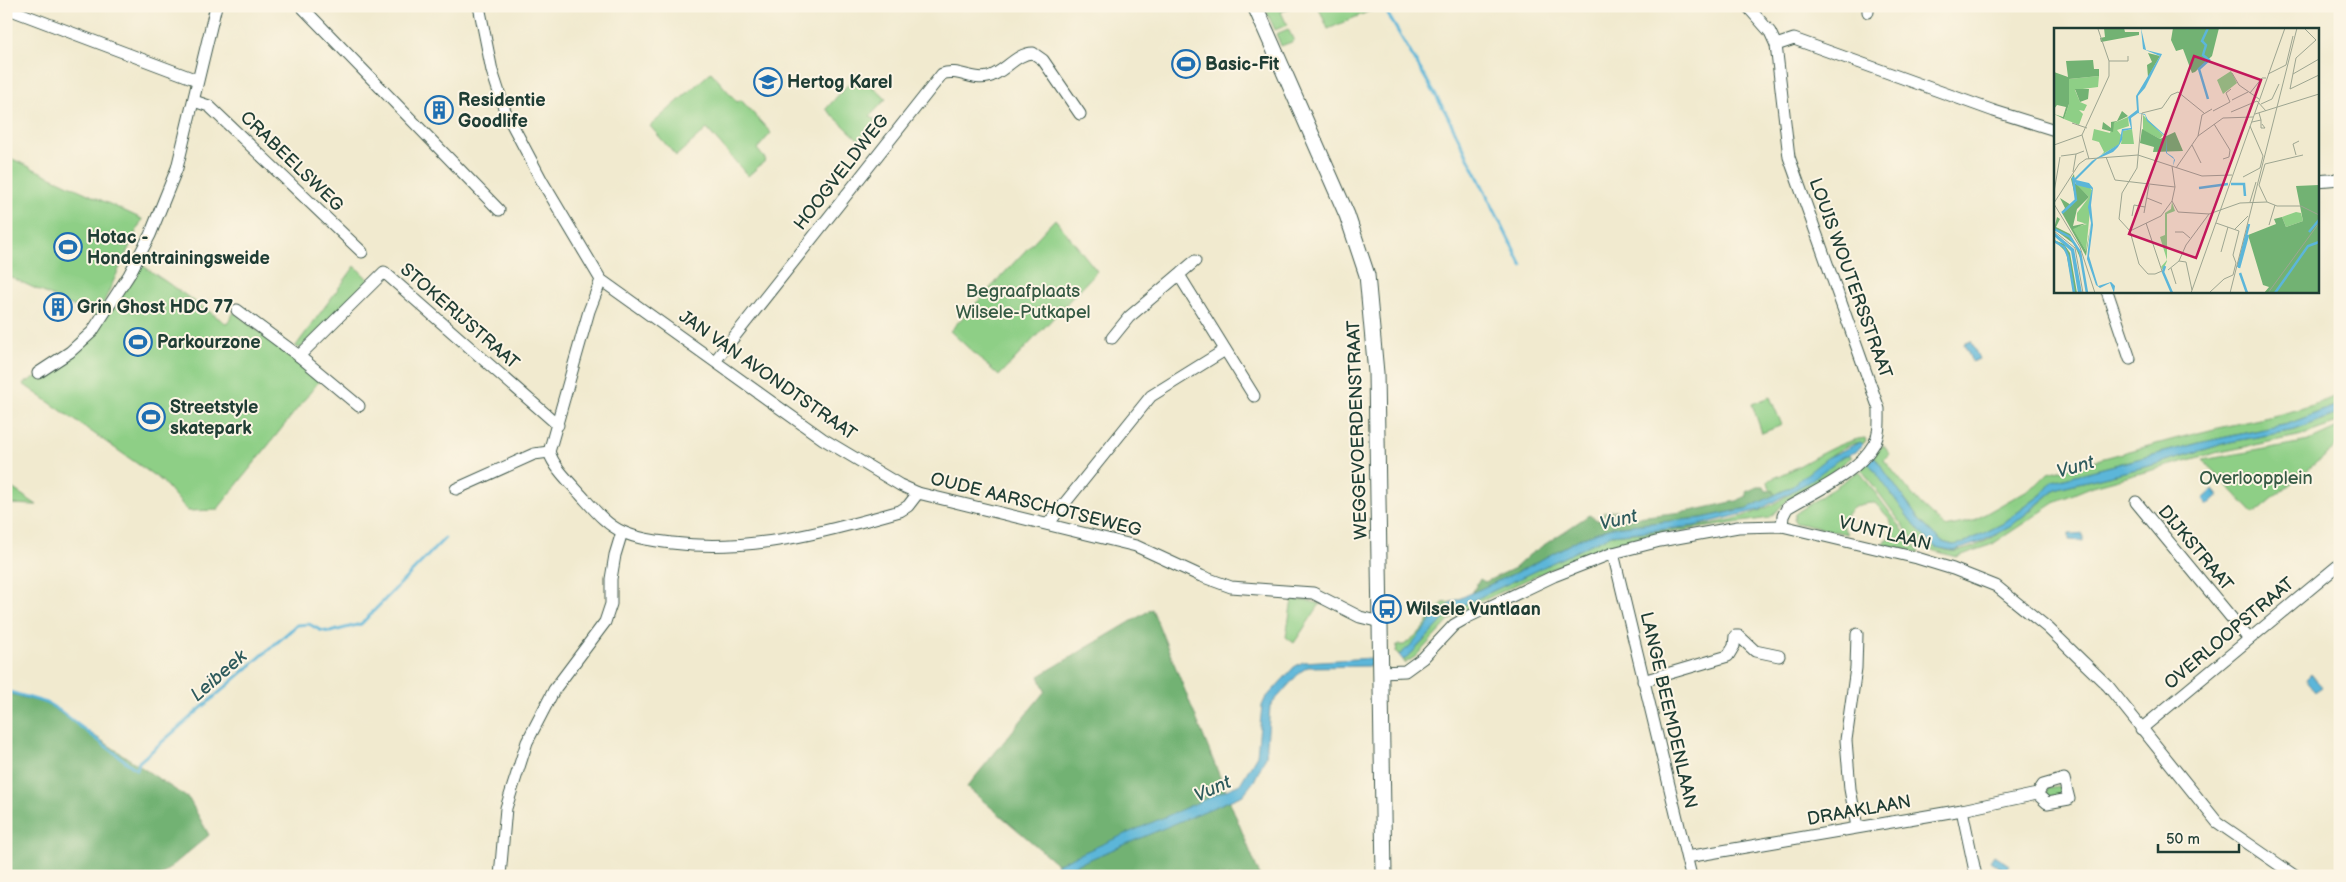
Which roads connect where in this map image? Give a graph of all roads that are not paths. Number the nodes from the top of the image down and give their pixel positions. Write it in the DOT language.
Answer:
graph roads {
  1 [pos="216,6"];
  2 [pos="301,6"];
  3 [pos="479,6"];
  4 [pos="1255,6"];
  5 [pos="1747,6"];
  6 [pos="6,8"];
  7 [pos="1776,45"];
  8 [pos="197,80"];
  9 [pos="194,101"];
  10 [pos="1080,114"];
  11 [pos="2054,130"];
  12 [pos="2340,179"];
  13 [pos="2318,181"];
  14 [pos="499,210"];
  15 [pos="362,252"];
  16 [pos="1195,261"];
  17 [pos="1179,276"];
  18 [pos="601,280"];
  19 [pos="2107,292"];
  20 [pos="237,310"];
  21 [pos="1112,338"];
  22 [pos="1226,350"];
  23 [pos="300,356"];
  24 [pos="2130,359"];
  25 [pos="715,360"];
  26 [pos="38,372"];
  27 [pos="1254,396"];
  28 [pos="359,406"];
  29 [pos="558,425"];
  30 [pos="549,452"];
  31 [pos="456,489"];
  32 [pos="918,493"];
  33 [pos="2136,502"];
  34 [pos="1048,524"];
  35 [pos="1782,526"];
  36 [pos="622,532"];
  37 [pos="1614,553"];
  38 [pos="2340,564"];
  39 [pos="1380,622"];
  40 [pos="1857,634"];
  41 [pos="2249,638"];
  42 [pos="1755,651"];
  43 [pos="1728,656"];
  44 [pos="1779,656"];
  45 [pos="1380,665"];
  46 [pos="1643,681"];
  47 [pos="2141,729"];
  48 [pos="2037,794"];
  49 [pos="1962,810"];
  50 [pos="1858,828"];
  51 [pos="1686,857"];
  52 [pos="500,876"];
  53 [pos="1384,876"];
  54 [pos="1691,876"];
  55 [pos="1976,876"];
  56 [pos="2296,876"];
  1 -- 8 [label="street"];
  2 -- 14 [label="street"];
  3 -- 18 [label="street"];
  4 -- 39 [label="street, WEGGEVOERDENSTRAAT"];
  5 -- 7 [label="street, LOUIS WOUTERSSTRAAT"];
  6 -- 8 [label="street"];
  7 -- 11 [label="street"];
  7 -- 35 [label="street, LOUIS WOUTERSSTRAAT"];
  8 -- 9 [label="street"];
  9 -- 15 [label="street, CRABEELSWEG"];
  9 -- 26 [label="street"];
  10 -- 25 [label="street, HOOGVELDWEG"];
  12 -- 13 [label="street"];
  16 -- 17 [label="street"];
  17 -- 21 [label="street"];
  17 -- 22 [label="street"];
  18 -- 25 [label="street, JAN VAN AVONDTSTRAAT"];
  18 -- 29 [label="street"];
  19 -- 24 [label="street"];
  20 -- 23 [label="street"];
  22 -- 27 [label="street"];
  22 -- 34 [label="street"];
  23 -- 28 [label="street"];
  23 -- 29 [label="street, STOKERIJSTRAAT"];
  25 -- 32 [label="street, JAN VAN AVONDTSTRAAT"];
  29 -- 30 [label="street"];
  30 -- 31 [label="street"];
  30 -- 36 [label="street, OUDE AARSCHOTSEWEG"];
  32 -- 34 [label="street, OUDE AARSCHOTSEWEG"];
  32 -- 36 [label="street, OUDE AARSCHOTSEWEG"];
  33 -- 41 [label="street, DIJKSTRAAT"];
  34 -- 39 [label="street, OUDE AARSCHOTSEWEG"];
  35 -- 37 [label="street, VUNTLAAN"];
  35 -- 47 [label="street, VUNTLAAN"];
  36 -- 52 [label="street"];
  37 -- 45 [label="street, VUNTLAAN"];
  37 -- 46 [label="street, LANGE BEEMDENLAAN"];
  38 -- 41 [label="street, OVERLOOPSTRAAT"];
  39 -- 45 [label="street, WEGGEVOERDENSTRAAT"];
  40 -- 50 [label="street"];
  41 -- 47 [label="street, OVERLOOPSTRAAT"];
  42 -- 43 [label="street"];
  42 -- 43 [label="street"];
  42 -- 44 [label="street"];
  43 -- 46 [label="street"];
  45 -- 53 [label="street, WEGGEVOERDENSTRAAT"];
  46 -- 51 [label="street, LANGE BEEMDENLAAN"];
  47 -- 56 [label="street, VUNTLAAN"];
  48 -- 49 [label="street, DRAAKLAAN"];
  49 -- 50 [label="street, DRAAKLAAN"];
  49 -- 55 [label="street"];
  50 -- 51 [label="street, DRAAKLAAN"];
  51 -- 54 [label="street, LANGE BEEMDENLAAN"];
}
